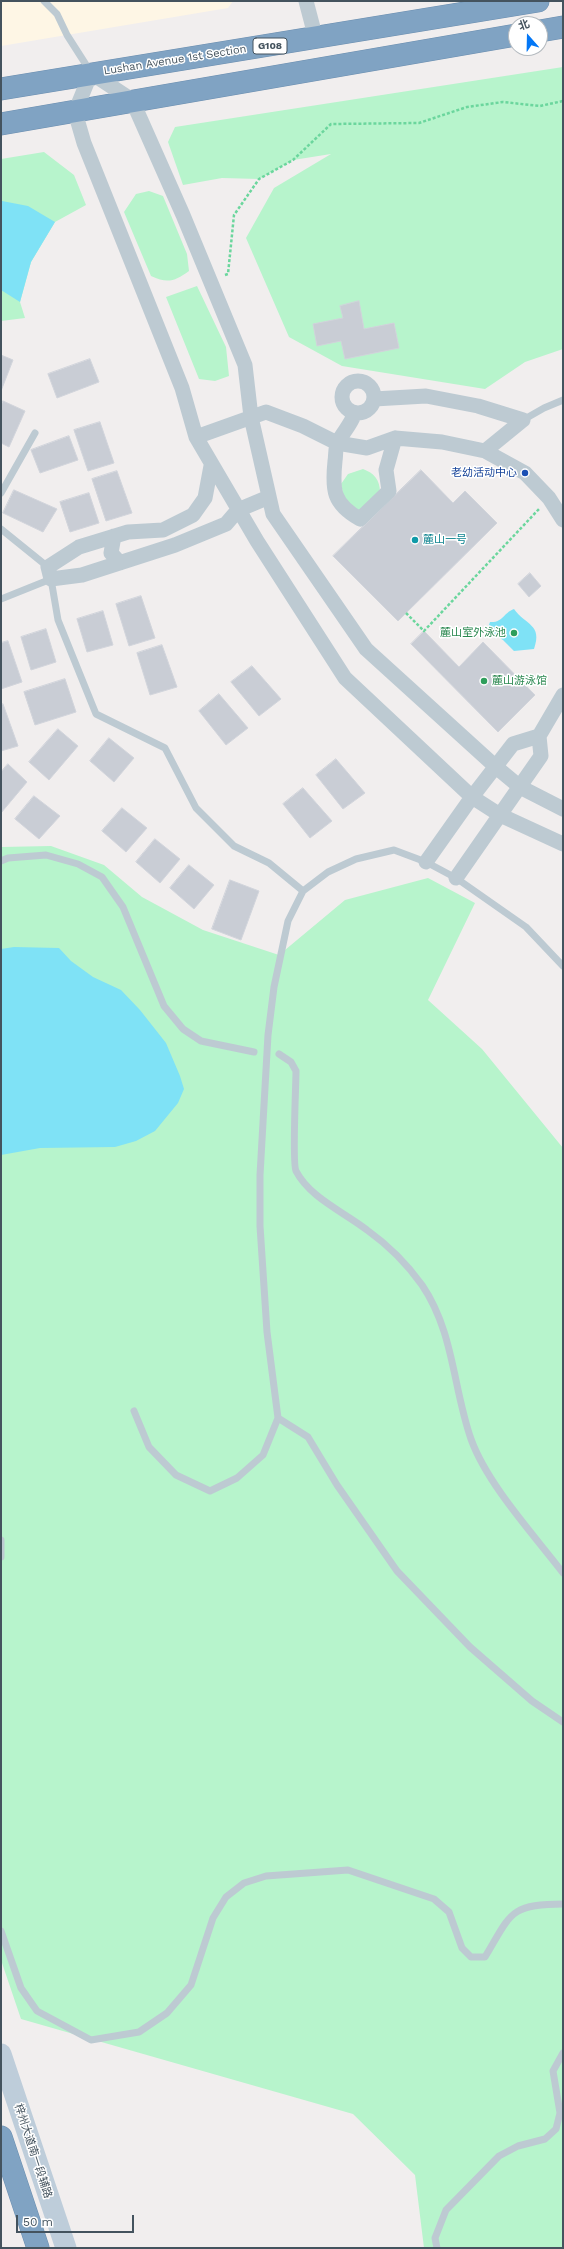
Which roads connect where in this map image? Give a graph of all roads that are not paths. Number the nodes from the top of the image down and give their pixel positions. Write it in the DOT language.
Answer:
graph roads {
  1 [pos="44,1"];
  2 [pos="306,1"];
  3 [pos="538,1"];
  4 [pos="501,4"];
  5 [pos="563,27"];
  6 [pos="548,30"];
  7 [pos="508,36"];
  8 [pos="316,39"];
  9 [pos="91,73"];
  10 [pos="1,89"];
  11 [pos="132,100"];
  12 [pos="75,112"];
  13 [pos="1,124"];
  14 [pos="374,399"];
  15 [pos="563,400"];
  16 [pos="355,413"];
  17 [pos="251,417"];
  18 [pos="523,420"];
  19 [pos="35,433"];
  20 [pos="196,437"];
  21 [pos="395,438"];
  22 [pos="337,443"];
  23 [pos="485,451"];
  24 [pos="212,466"];
  25 [pos="1,494"];
  26 [pos="269,497"];
  27 [pos="238,510"];
  28 [pos="563,520"];
  29 [pos="1,529"];
  30 [pos="114,536"];
  31 [pos="120,563"];
  32 [pos="49,573"];
  33 [pos="1,599"];
  34 [pos="563,695"];
  35 [pos="539,736"];
  36 [pos="496,767"];
  37 [pos="520,787"];
  38 [pos="472,797"];
  39 [pos="563,809"];
  40 [pos="500,815"];
  41 [pos="563,844"];
  42 [pos="1,861"];
  43 [pos="426,862"];
  44 [pos="456,878"];
  45 [pos="303,891"];
  46 [pos="563,966"];
  47 [pos="254,1052"];
  48 [pos="279,1054"];
  49 [pos="134,1411"];
  50 [pos="278,1418"];
  51 [pos="1,1540"];
  52 [pos="1,1557"];
  53 [pos="563,1573"];
  54 [pos="563,1722"];
  55 [pos="563,1904"];
  56 [pos="1,1931"];
  57 [pos="563,2053"];
  58 [pos="1,2054"];
  59 [pos="1,2137"];
  60 [pos="38,2248"];
  61 [pos="66,2248"];
  62 [pos="437,2248"];
  1 -- 9 [label="lane"];
  2 -- 8 [label="street"];
  3 -- 4 [label="highway, Lushan Avenue 1st Section / G108"];
  4 -- 8 [label="highway, Lushan Avenue 1st Section / G108"];
  5 -- 6 [label="highway"];
  7 -- 11 [label="highway"];
  8 -- 9 [label="highway, Lushan Avenue 1st Section / G108"];
  9 -- 10 [label="highway, Lushan Avenue 1st Section / G108"];
  9 -- 11 [label="street"];
  9 -- 12 [label="street"];
  11 -- 12 [label="highway"];
  11 -- 17 [label="street"];
  12 -- 13 [label="highway"];
  12 -- 20 [label="street"];
  14 -- 16 [label="street"];
  14 -- 16 [label="street"];
  14 -- 18 [label="street"];
  15 -- 18 [label="lane"];
  16 -- 22 [label="street"];
  17 -- 20 [label="street"];
  17 -- 22 [label="street"];
  17 -- 26 [label="street"];
  18 -- 23 [label="street"];
  19 -- 25 [label="lane"];
  20 -- 24 [label="street"];
  21 -- 22 [label="street"];
  21 -- 22 [label="street"];
  21 -- 23 [label="street"];
  23 -- 28 [label="street"];
  24 -- 27 [label="street"];
  24 -- 30 [label="street"];
  26 -- 27 [label="street"];
  26 -- 36 [label="street"];
  27 -- 31 [label="street"];
  27 -- 38 [label="street"];
  29 -- 32 [label="lane"];
  30 -- 31 [label="street"];
  30 -- 32 [label="street"];
  31 -- 32 [label="street"];
  32 -- 33 [label="lane"];
  32 -- 45 [label="lane"];
  34 -- 35 [label="street"];
  35 -- 36 [label="street"];
  35 -- 37 [label="street"];
  36 -- 37 [label="street"];
  36 -- 38 [label="street"];
  37 -- 39 [label="street"];
  37 -- 40 [label="street"];
  38 -- 40 [label="street"];
  38 -- 43 [label="street"];
  40 -- 41 [label="street"];
  40 -- 44 [label="street"];
  42 -- 47 [label="lane"];
  43 -- 44 [label="lane"];
  43 -- 45 [label="lane"];
  44 -- 46 [label="lane"];
  45 -- 50 [label="lane"];
  48 -- 53 [label="lane"];
  49 -- 50 [label="lane"];
  50 -- 54 [label="lane"];
  51 -- 52 [label="lane"];
  55 -- 56 [label="lane"];
  57 -- 62 [label="lane"];
  58 -- 61 [label="main road, 梓州大道南一段辅路"];
  59 -- 60 [label="highway"];
}
